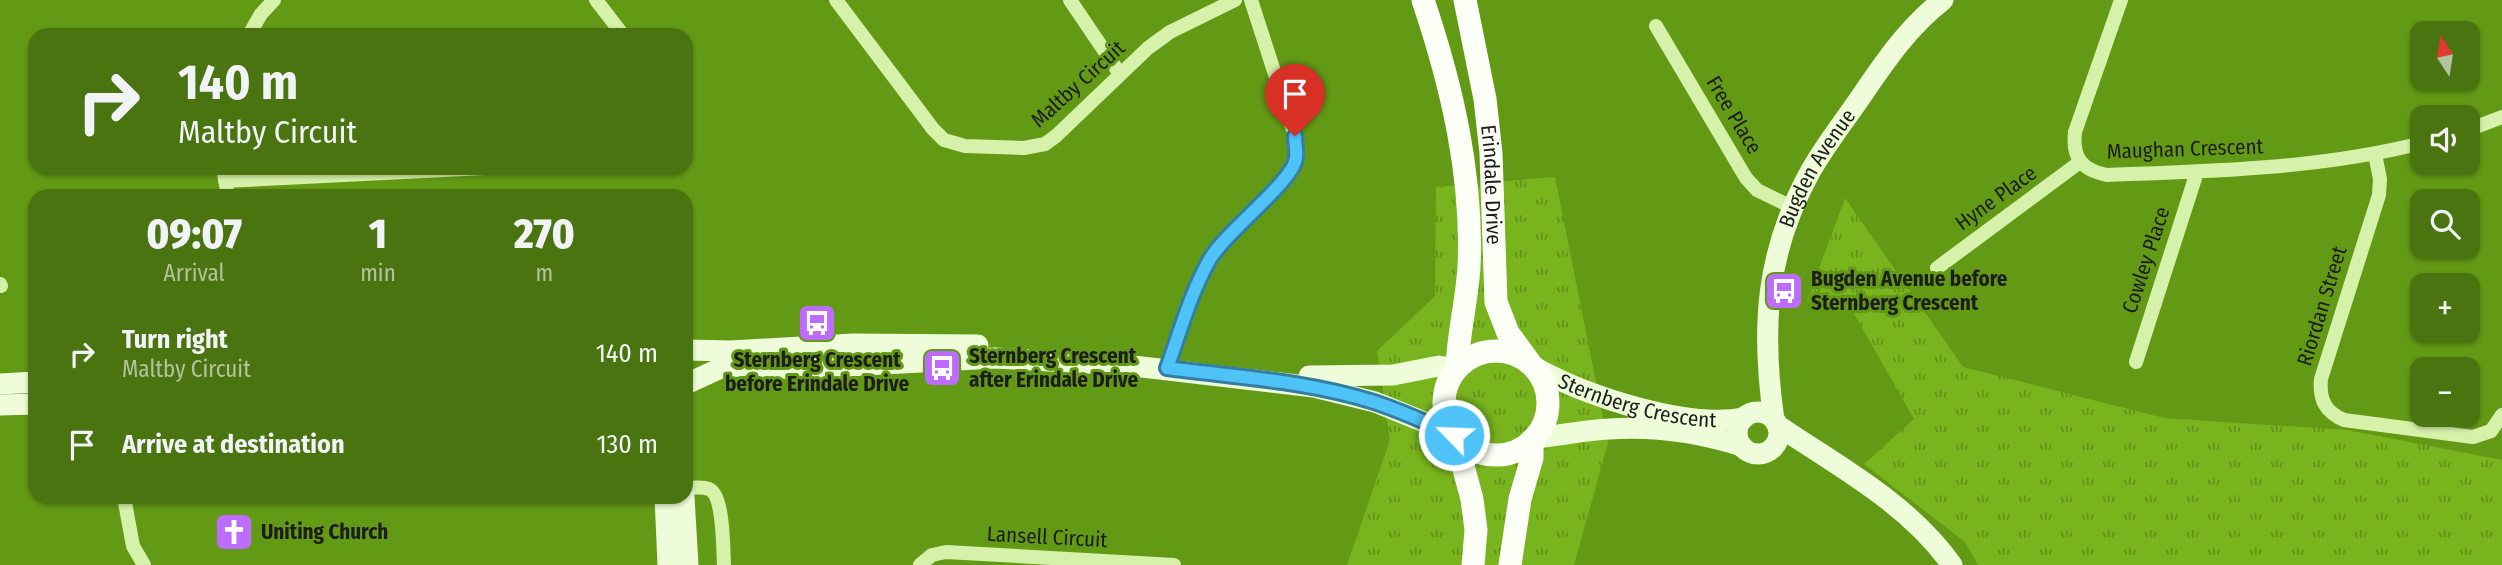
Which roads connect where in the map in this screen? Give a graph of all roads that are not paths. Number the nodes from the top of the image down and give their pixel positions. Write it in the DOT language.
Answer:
graph roads {
  1 [pos="274,0"];
  2 [pos="596,0"];
  3 [pos="836,0"];
  4 [pos="1070,0"];
  5 [pos="1236,0"];
  6 [pos="1251,0"];
  7 [pos="1423,0"];
  8 [pos="1465,0"];
  9 [pos="1943,0"];
  10 [pos="2121,0"];
  11 [pos="1656,26"];
  12 [pos="253,28"];
  13 [pos="618,28"];
  14 [pos="1120,74"];
  15 [pos="2502,117"];
  16 [pos="2480,125"];
  17 [pos="2410,146"];
  18 [pos="2375,153"];
  19 [pos="2080,162"];
  20 [pos="2197,172"];
  21 [pos="1793,207"];
  22 [pos="1937,268"];
  23 [pos="693,350"];
  24 [pos="1037,354"];
  25 [pos="2136,362"];
  26 [pos="1169,364"];
  27 [pos="1532,365"];
  28 [pos="1456,368"];
  29 [pos="1767,369"];
  30 [pos="693,381"];
  31 [pos="28,382"];
  32 [pos="0,384"];
  33 [pos="28,404"];
  34 [pos="0,405"];
  35 [pos="2502,415"];
  36 [pos="1745,417"];
  37 [pos="1776,423"];
  38 [pos="1454,435"];
  39 [pos="1533,439"];
  40 [pos="1742,446"];
  41 [pos="1770,450"];
  42 [pos="1818,453"];
  43 [pos="693,488"];
  44 [pos="125,504"];
  45 [pos="665,504"];
  46 [pos="684,504"];
  47 [pos="144,565"];
  48 [pos="668,565"];
  49 [pos="688,565"];
  50 [pos="724,565"];
  51 [pos="920,565"];
  52 [pos="1174,565"];
  53 [pos="1473,565"];
  54 [pos="1510,565"];
  55 [pos="1952,565"];
  1 -- 12 [label="street"];
  2 -- 13 [label="street"];
  3 -- 14 [label="street, Maltby Circuit"];
  4 -- 14 [label="street"];
  5 -- 14 [label="street, Maltby Circuit"];
  6 -- 26 [label="street"];
  7 -- 28 [label="main road, Erindale Drive"];
  8 -- 27 [label="main road, Erindale Drive"];
  9 -- 21 [label="street, Bugden Avenue"];
  10 -- 19 [label="street, Maughan Crescent"];
  11 -- 21 [label="street, Free Place"];
  15 -- 16 [label="street"];
  17 -- 18 [label="street, Maughan Crescent"];
  18 -- 20 [label="street, Maughan Crescent"];
  18 -- 35 [label="street, Riordan Street"];
  19 -- 20 [label="street, Maughan Crescent"];
  19 -- 22 [label="street, Hyne Place"];
  20 -- 25 [label="street, Cowley Place"];
  21 -- 29 [label="street, Bugden Avenue"];
  23 -- 24 [label="street"];
  24 -- 26 [label="street"];
  24 -- 30 [label="street"];
  26 -- 28 [label="street"];
  26 -- 38 [label="street"];
  27 -- 28 [label="main road"];
  27 -- 36 [label="street, Sternberg Crescent"];
  27 -- 39 [label="main road"];
  28 -- 38 [label="main road"];
  29 -- 36 [label="street, Bugden Avenue"];
  29 -- 37 [label="street, Bugden Avenue"];
  31 -- 32 [label="street"];
  33 -- 34 [label="street"];
  36 -- 37 [label="street"];
  36 -- 40 [label="street"];
  37 -- 41 [label="street"];
  37 -- 42 [label="street"];
  38 -- 39 [label="main road"];
  38 -- 53 [label="main road"];
  39 -- 40 [label="street, Sternberg Crescent"];
  39 -- 54 [label="main road"];
  40 -- 41 [label="street"];
  41 -- 42 [label="street"];
  42 -- 55 [label="street"];
  43 -- 50 [label="street"];
  44 -- 47 [label="street"];
  45 -- 48 [label="street"];
  46 -- 49 [label="street"];
  51 -- 52 [label="street, Lansell Circuit"];
}
